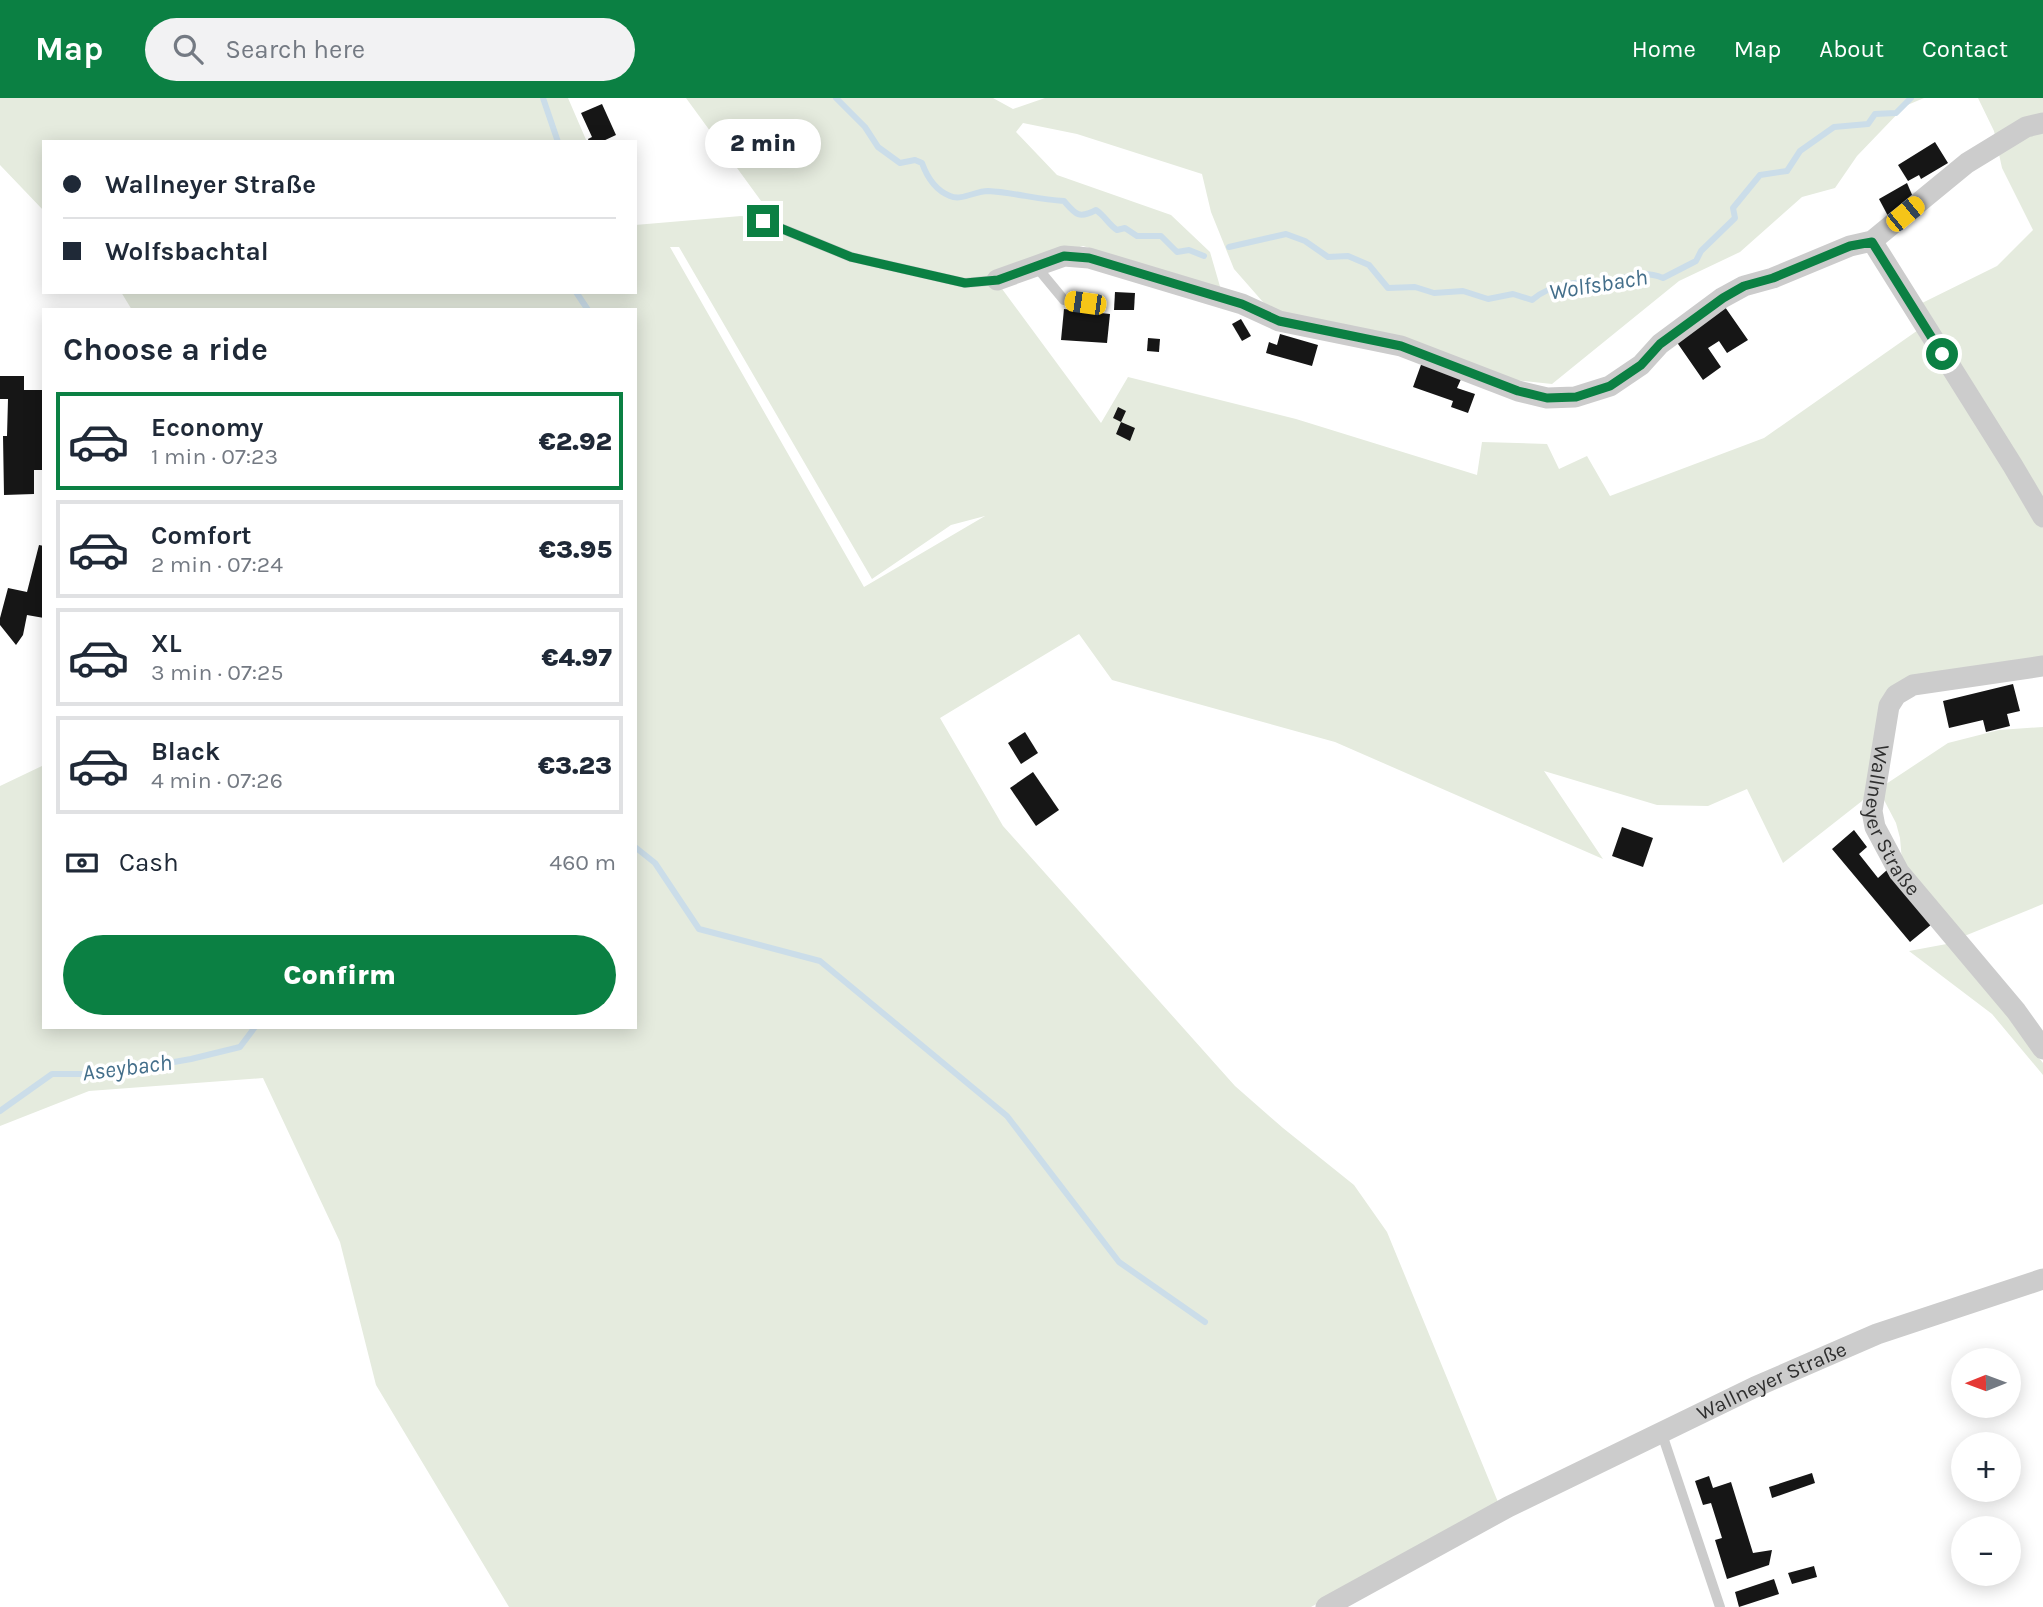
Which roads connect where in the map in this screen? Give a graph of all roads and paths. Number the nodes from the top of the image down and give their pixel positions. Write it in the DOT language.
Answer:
graph roads {
  1 [pos="2043,122"];
  2 [pos="763,221"];
  3 [pos="1872,242"];
  4 [pos="1035,265"];
  5 [pos="998,280"];
  6 [pos="1085,303"];
  7 [pos="2043,517"];
  8 [pos="2043,666"];
  9 [pos="2043,1049"];
  10 [pos="2043,1279"];
  11 [pos="1662,1434"];
  12 [pos="1326,1607"];
  13 [pos="1720,1607"];
  1 -- 3 [label="street"];
  2 -- 5 [label="lane"];
  3 -- 4 [label="street"];
  3 -- 7 [label="street"];
  4 -- 5 [label="street"];
  4 -- 6 [label="lane"];
  8 -- 9 [label="street, Wallneyer Straße"];
  10 -- 11 [label="street, Wallneyer Straße"];
  11 -- 12 [label="street, Wallneyer Straße"];
  11 -- 13 [label="lane"];
}
